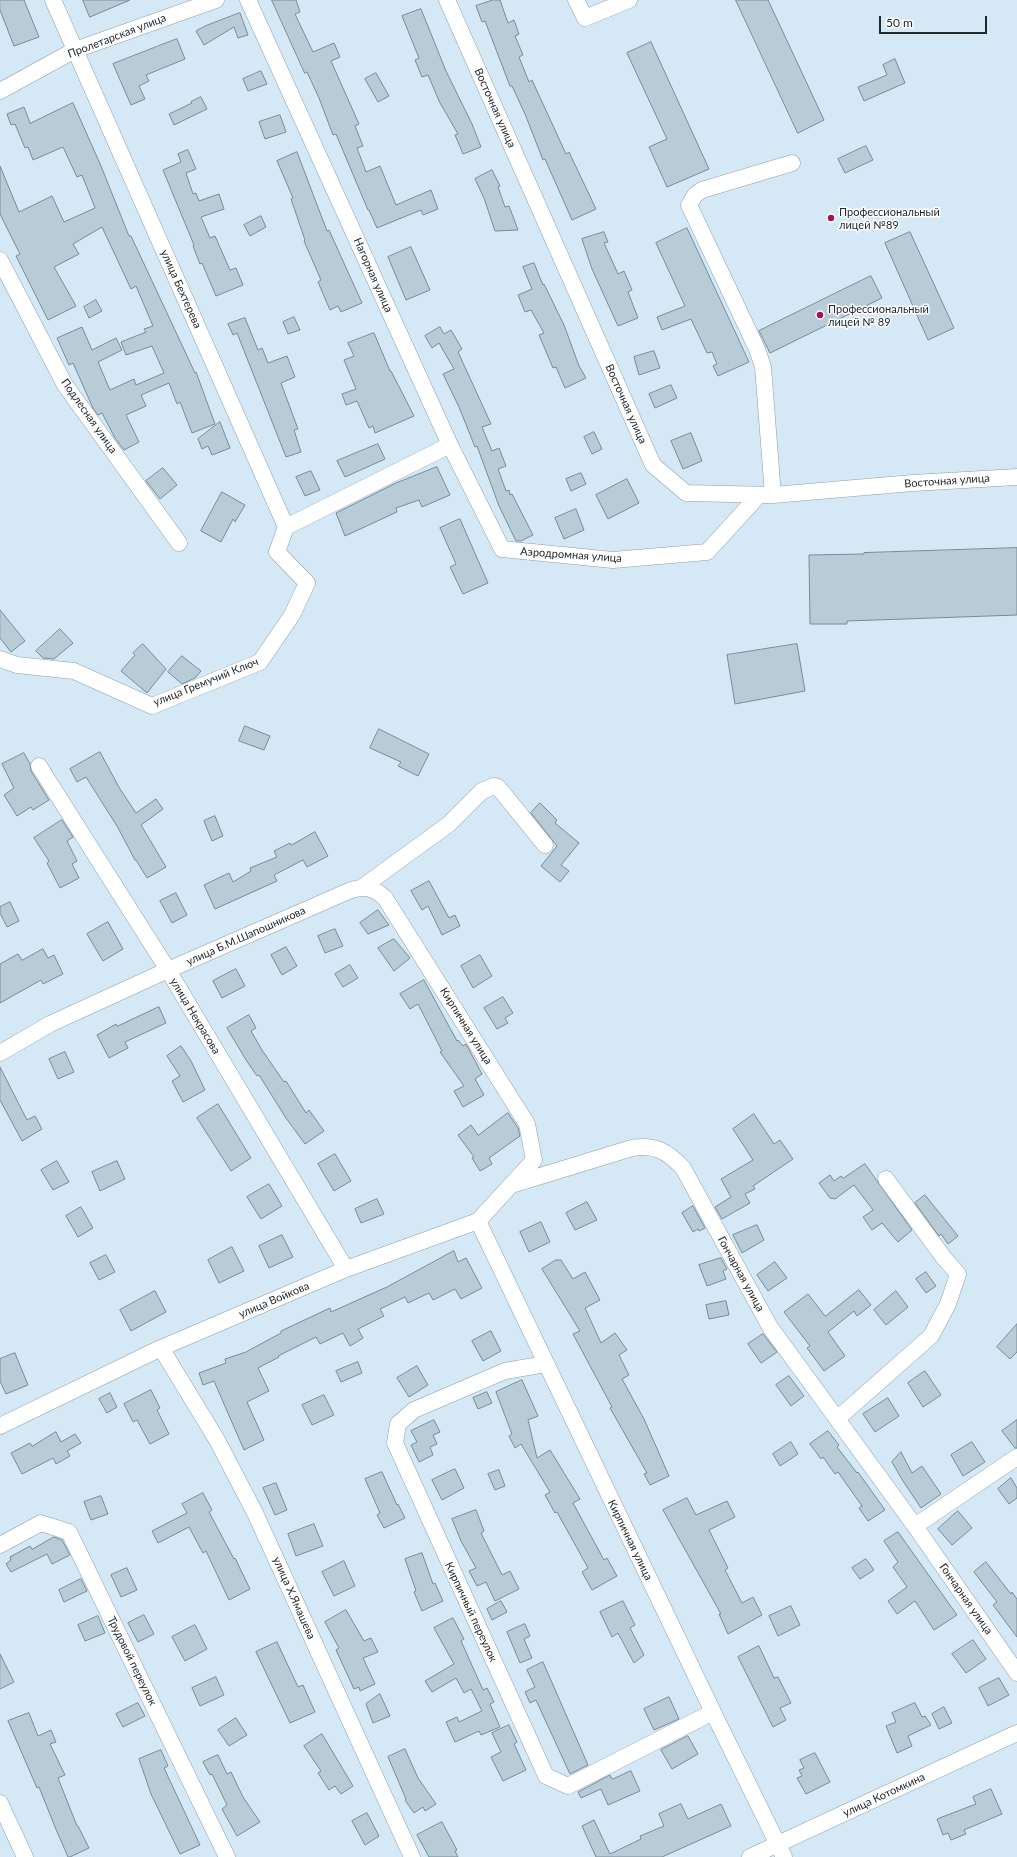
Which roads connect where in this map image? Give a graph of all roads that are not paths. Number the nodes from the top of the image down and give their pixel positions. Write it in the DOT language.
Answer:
graph roads {
  1 [pos="54,0"];
  2 [pos="216,0"];
  3 [pos="248,0"];
  4 [pos="448,0"];
  5 [pos="576,0"];
  6 [pos="629,0"];
  7 [pos="75,50"];
  8 [pos="0,91"];
  9 [pos="792,163"];
  10 [pos="0,260"];
  11 [pos="450,445"];
  12 [pos="1017,477"];
  13 [pos="766,495"];
  14 [pos="286,527"];
  15 [pos="179,543"];
  16 [pos="502,549"];
  17 [pos="0,659"];
  18 [pos="39,766"];
  19 [pos="545,845"];
  20 [pos="361,888"];
  21 [pos="168,970"];
  22 [pos="0,1053"];
  23 [pos="534,1160"];
  24 [pos="886,1179"];
  25 [pos="510,1186"];
  26 [pos="478,1222"];
  27 [pos="346,1269"];
  28 [pos="161,1348"];
  29 [pos="546,1364"];
  30 [pos="837,1419"];
  31 [pos="0,1426"];
  32 [pos="1017,1457"];
  33 [pos="915,1526"];
  34 [pos="0,1545"];
  35 [pos="1017,1673"];
  36 [pos="713,1712"];
  37 [pos="1017,1733"];
  38 [pos="1,1809"];
  39 [pos="781,1850"];
  40 [pos="25,1857"];
  41 [pos="227,1857"];
  42 [pos="412,1857"];
  43 [pos="750,1857"];
  1 -- 7 [label="street, улица Бехтерева"];
  2 -- 7 [label="street, Пролетарская улица"];
  3 -- 11 [label="street, Нагорная улица"];
  4 -- 13 [label="street, Восточная улица"];
  5 -- 6 [label="street"];
  7 -- 8 [label="street, Пролетарская улица"];
  7 -- 14 [label="street, улица Бехтерева"];
  9 -- 13 [label="street"];
  10 -- 15 [label="street, Подлесная улица"];
  11 -- 14 [label="street"];
  11 -- 16 [label="street, Нагорная улица"];
  12 -- 13 [label="street, Восточная улица"];
  13 -- 16 [label="street, Аэродромная улица"];
  14 -- 17 [label="street, улица Гремучий Ключ"];
  18 -- 21 [label="street, улица Некрасова"];
  19 -- 20 [label="street"];
  20 -- 21 [label="street, улица Б.М.Шапошникова"];
  20 -- 23 [label="street, Кирпичная улица"];
  21 -- 22 [label="street, улица Б.М.Шапошникова"];
  21 -- 27 [label="street, улица Некрасова"];
  23 -- 25 [label="street, улица Войкова"];
  24 -- 30 [label="street"];
  25 -- 26 [label="street, улица Войкова"];
  25 -- 30 [label="street, Гончарная улица"];
  26 -- 27 [label="street, улица Войкова"];
  26 -- 29 [label="street, Кирпичная улица"];
  27 -- 28 [label="street, улица Войкова"];
  28 -- 31 [label="street, улица Войкова"];
  28 -- 42 [label="street, улица Х.Ямашева"];
  29 -- 36 [label="street, Кирпичная улица"];
  29 -- 36 [label="street, Кирпичный переулок"];
  30 -- 33 [label="street, Гончарная улица"];
  32 -- 33 [label="street"];
  33 -- 35 [label="street, Гончарная улица"];
  34 -- 41 [label="street, Трудовой переулок"];
  36 -- 39 [label="street, Кирпичная улица"];
  37 -- 39 [label="street, улица Котомкина"];
  38 -- 40 [label="street"];
  39 -- 43 [label="street, улица Котомкина"];
}
